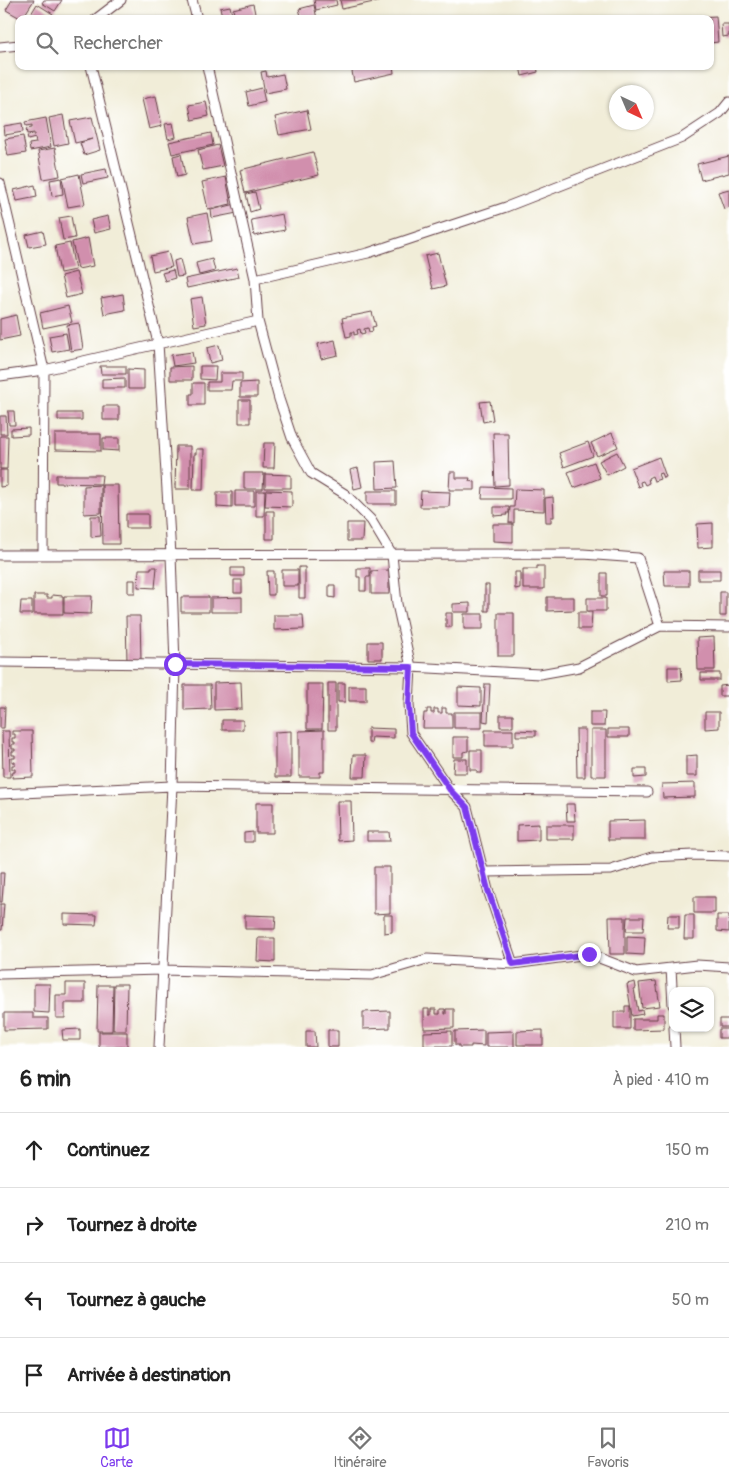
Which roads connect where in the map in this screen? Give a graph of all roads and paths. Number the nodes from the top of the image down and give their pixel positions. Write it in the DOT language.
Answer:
graph roads {
  1 [pos="121,0"];
  2 [pos="192,0"];
  3 [pos="101,15"];
  4 [pos="195,15"];
  5 [pos="15,45"];
  6 [pos="0,47"];
  7 [pos="92,70"];
  8 [pos="208,70"];
  9 [pos="729,102"];
  10 [pos="0,183"];
  11 [pos="255,280"];
  12 [pos="258,321"];
  13 [pos="158,343"];
  14 [pos="44,370"];
  15 [pos="0,376"];
  16 [pos="0,555"];
  17 [pos="43,555"];
  18 [pos="170,555"];
  19 [pos="392,555"];
  20 [pos="660,626"];
  21 [pos="729,627"];
  22 [pos="0,662"];
  23 [pos="175,664"];
  24 [pos="411,667"];
  25 [pos="172,786"];
  26 [pos="450,790"];
  27 [pos="647,792"];
  28 [pos="0,794"];
  29 [pos="729,856"];
  30 [pos="485,872"];
  31 [pos="513,964"];
  32 [pos="729,967"];
  33 [pos="671,968"];
  34 [pos="162,970"];
  35 [pos="0,974"];
  36 [pos="672,987"];
  37 [pos="674,1032"];
  38 [pos="159,1047"];
  39 [pos="674,1047"];
  1 -- 3 [label="street"];
  2 -- 4 [label="street"];
  5 -- 6 [label="street"];
  7 -- 13 [label="street"];
  8 -- 11 [label="street"];
  9 -- 11 [label="street"];
  10 -- 14 [label="street"];
  11 -- 12 [label="street"];
  12 -- 13 [label="street"];
  12 -- 19 [label="street"];
  13 -- 14 [label="street"];
  13 -- 18 [label="street"];
  14 -- 15 [label="street"];
  14 -- 17 [label="street"];
  16 -- 17 [label="street"];
  17 -- 18 [label="street"];
  18 -- 19 [label="street"];
  18 -- 23 [label="street"];
  19 -- 20 [label="street"];
  19 -- 24 [label="street"];
  20 -- 21 [label="street"];
  20 -- 24 [label="street"];
  22 -- 23 [label="street"];
  23 -- 24 [label="street"];
  23 -- 25 [label="street"];
  24 -- 26 [label="street"];
  25 -- 26 [label="street"];
  25 -- 28 [label="street"];
  25 -- 34 [label="street"];
  26 -- 27 [label="street"];
  26 -- 30 [label="street"];
  29 -- 30 [label="street"];
  30 -- 31 [label="street"];
  31 -- 33 [label="street"];
  31 -- 34 [label="street"];
  32 -- 33 [label="street"];
  33 -- 36 [label="street"];
  34 -- 35 [label="street"];
  34 -- 38 [label="street"];
  37 -- 39 [label="street"];
}
